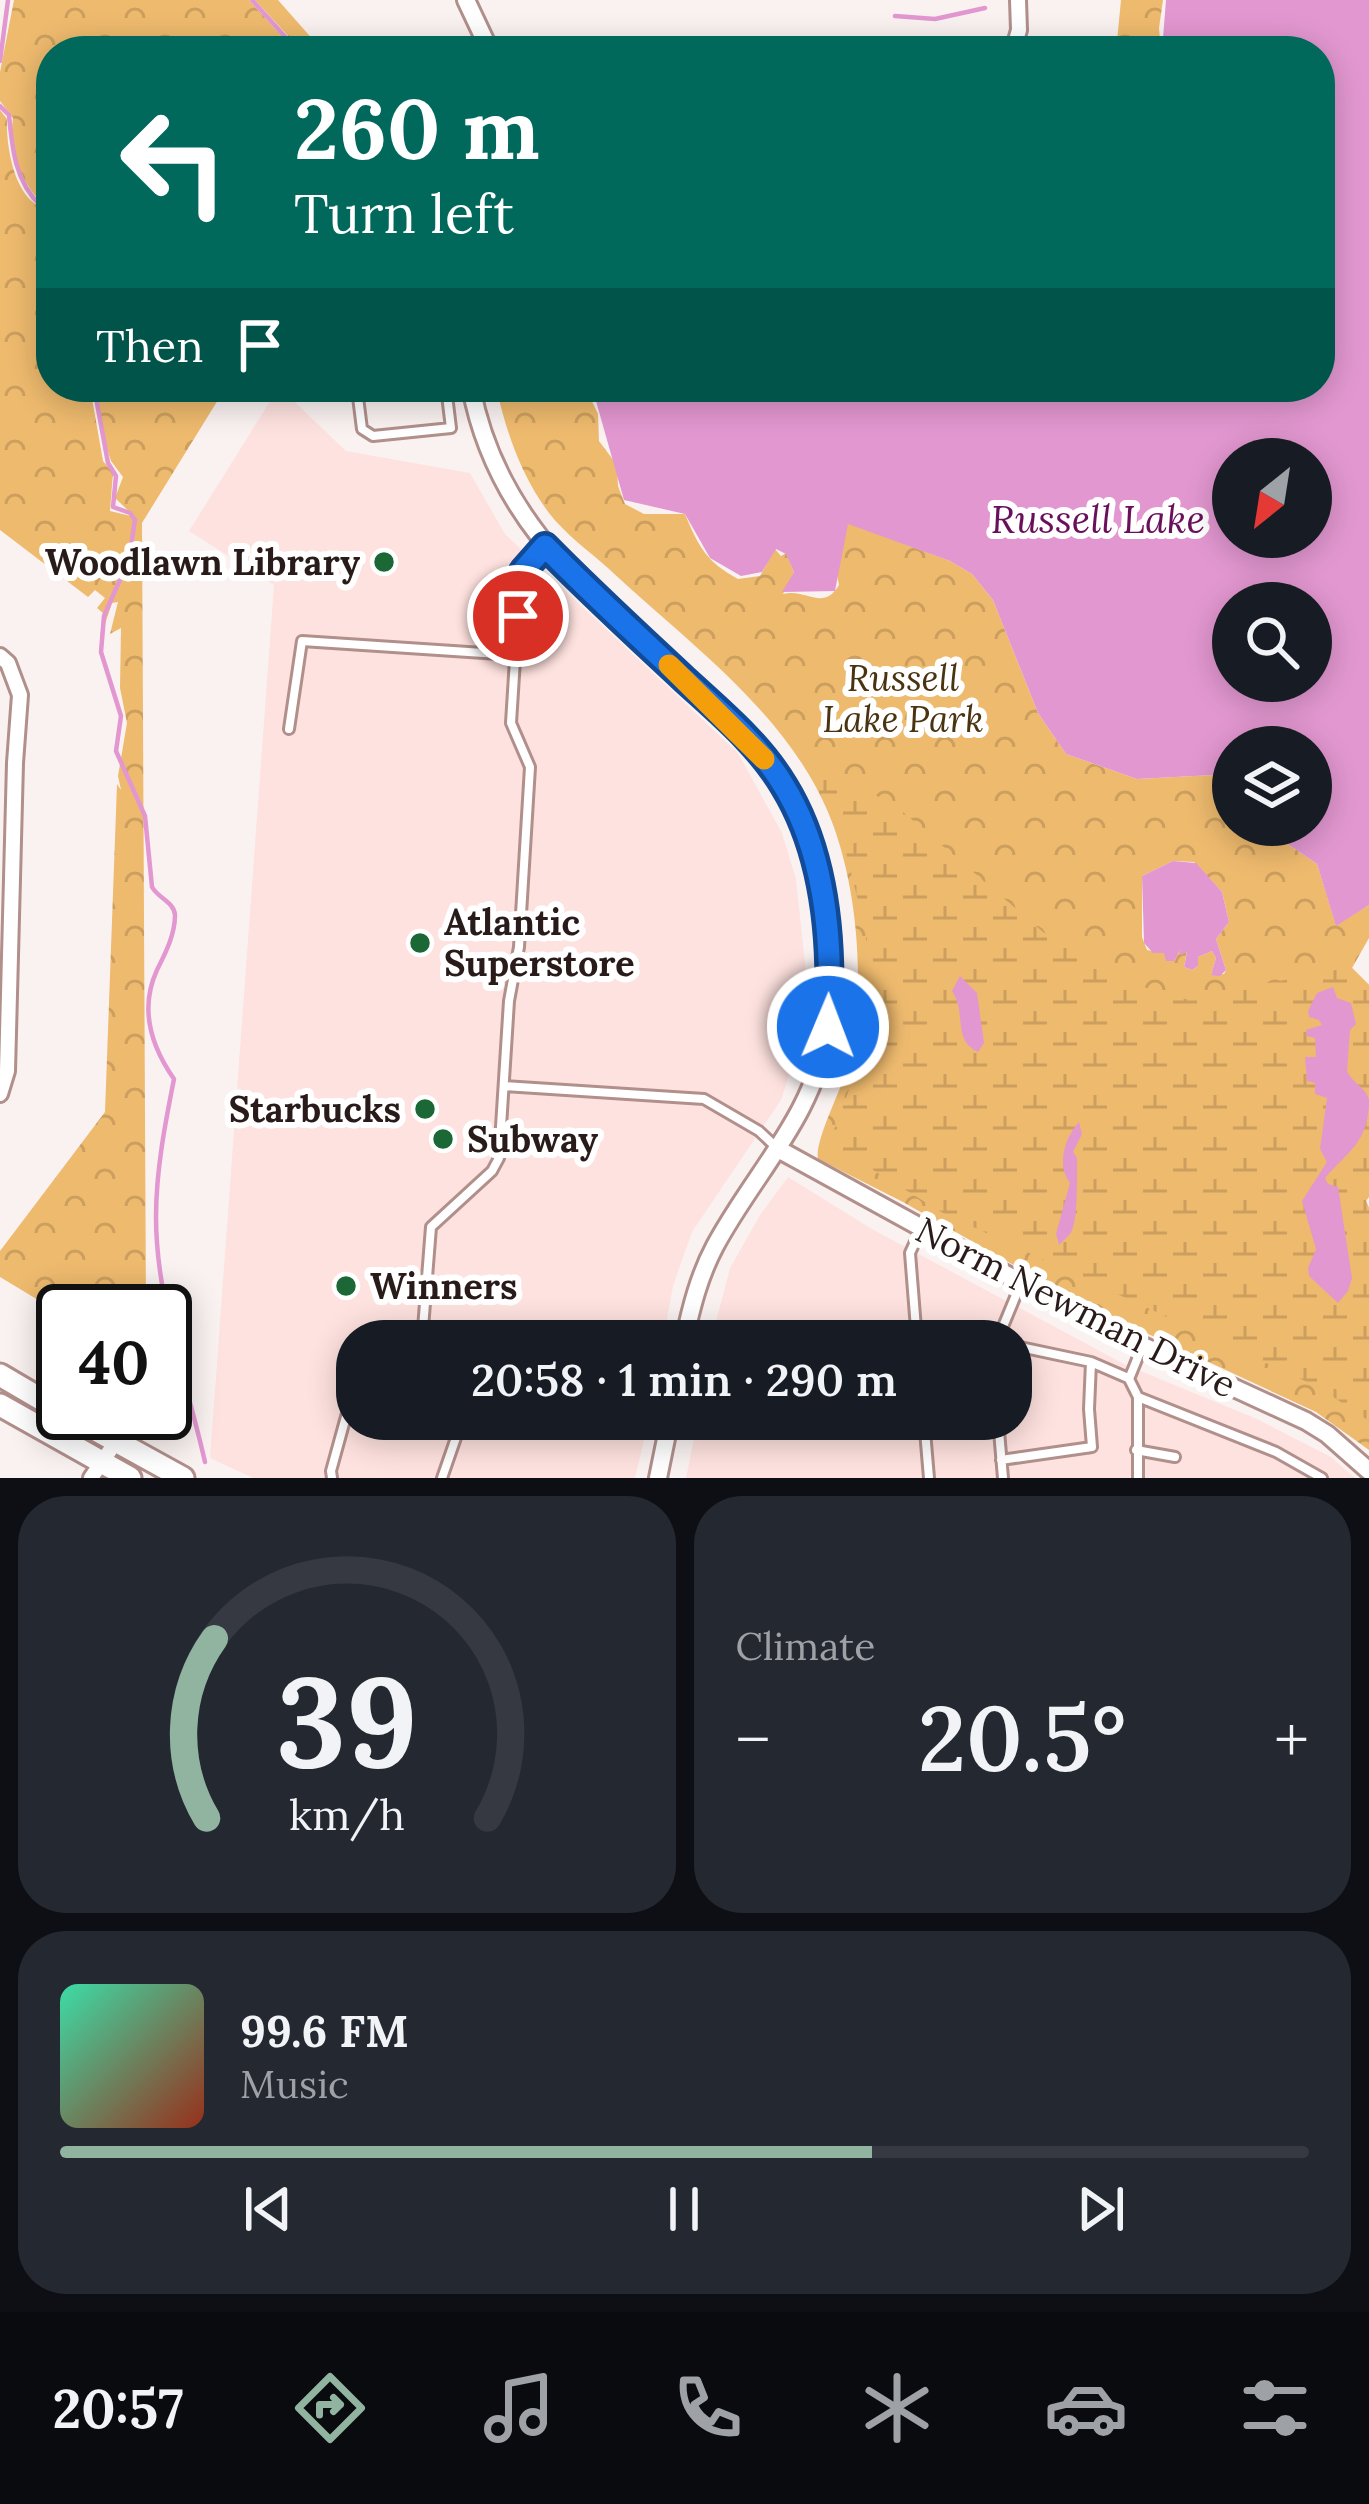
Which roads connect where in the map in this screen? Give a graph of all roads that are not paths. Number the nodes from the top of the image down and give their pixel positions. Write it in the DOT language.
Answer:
graph roads {
  1 [pos="466,0"];
  2 [pos="1018,0"];
  3 [pos="483,36"];
  4 [pos="1017,36"];
  5 [pos="359,402"];
  6 [pos="448,402"];
  7 [pos="474,402"];
  8 [pos="476,414"];
  9 [pos="450,418"];
  10 [pos="545,546"];
  11 [pos="515,655"];
  12 [pos="0,656"];
  13 [pos="289,729"];
  14 [pos="7,762"];
  15 [pos="504,1086"];
  16 [pos="0,1094"];
  17 [pos="778,1149"];
  18 [pos="922,1228"];
  19 [pos="1021,1283"];
  20 [pos="423,1320"];
  21 [pos="689,1320"];
  22 [pos="915,1320"];
  23 [pos="1006,1320"];
  24 [pos="1142,1346"];
  25 [pos="1032,1350"];
  26 [pos="1091,1362"];
  27 [pos="0,1375"];
  28 [pos="1129,1378"];
  29 [pos="36,1396"];
  30 [pos="1138,1397"];
  31 [pos="0,1405"];
  32 [pos="110,1440"];
  33 [pos="340,1440"];
  34 [pos="455,1440"];
  35 [pos="666,1440"];
  36 [pos="925,1440"];
  37 [pos="1000,1440"];
  38 [pos="115,1443"];
  39 [pos="1136,1450"];
  40 [pos="1175,1457"];
  41 [pos="1001,1460"];
  42 [pos="96,1471"];
  43 [pos="1369,1472"];
  44 [pos="130,1478"];
  45 [pos="183,1478"];
  46 [pos="332,1478"];
  47 [pos="442,1478"];
  48 [pos="658,1478"];
  49 [pos="928,1478"];
  50 [pos="1003,1478"];
  51 [pos="1138,1478"];
  52 [pos="1322,1478"];
  1 -- 3 [label="street"];
  2 -- 4 [label="street"];
  5 -- 9 [label="lane"];
  6 -- 9 [label="lane"];
  7 -- 8 [label="street"];
  8 -- 9 [label="lane"];
  8 -- 10 [label="street"];
  10 -- 11 [label="lane"];
  10 -- 17 [label="street"];
  11 -- 13 [label="lane"];
  11 -- 15 [label="lane"];
  12 -- 14 [label="street"];
  14 -- 16 [label="street"];
  15 -- 17 [label="lane"];
  15 -- 20 [label="lane"];
  17 -- 18 [label="street, Norm Newman Drive"];
  17 -- 21 [label="street"];
  18 -- 19 [label="street, Norm Newman Drive"];
  18 -- 22 [label="lane"];
  19 -- 23 [label="lane"];
  19 -- 24 [label="street, Norm Newman Drive"];
  24 -- 28 [label="lane"];
  24 -- 43 [label="street, Norm Newman Drive"];
  25 -- 26 [label="lane"];
  26 -- 28 [label="lane"];
  26 -- 41 [label="lane"];
  27 -- 29 [label="main road"];
  28 -- 30 [label="lane"];
  30 -- 39 [label="lane"];
  30 -- 52 [label="lane"];
  31 -- 42 [label="main road"];
  32 -- 38 [label="main road"];
  33 -- 46 [label="lane"];
  34 -- 47 [label="lane"];
  35 -- 48 [label="street"];
  36 -- 49 [label="lane"];
  37 -- 41 [label="lane"];
  38 -- 42 [label="street"];
  38 -- 45 [label="main road"];
  39 -- 40 [label="lane"];
  39 -- 51 [label="lane"];
  41 -- 50 [label="lane"];
  42 -- 44 [label="main road"];
}
